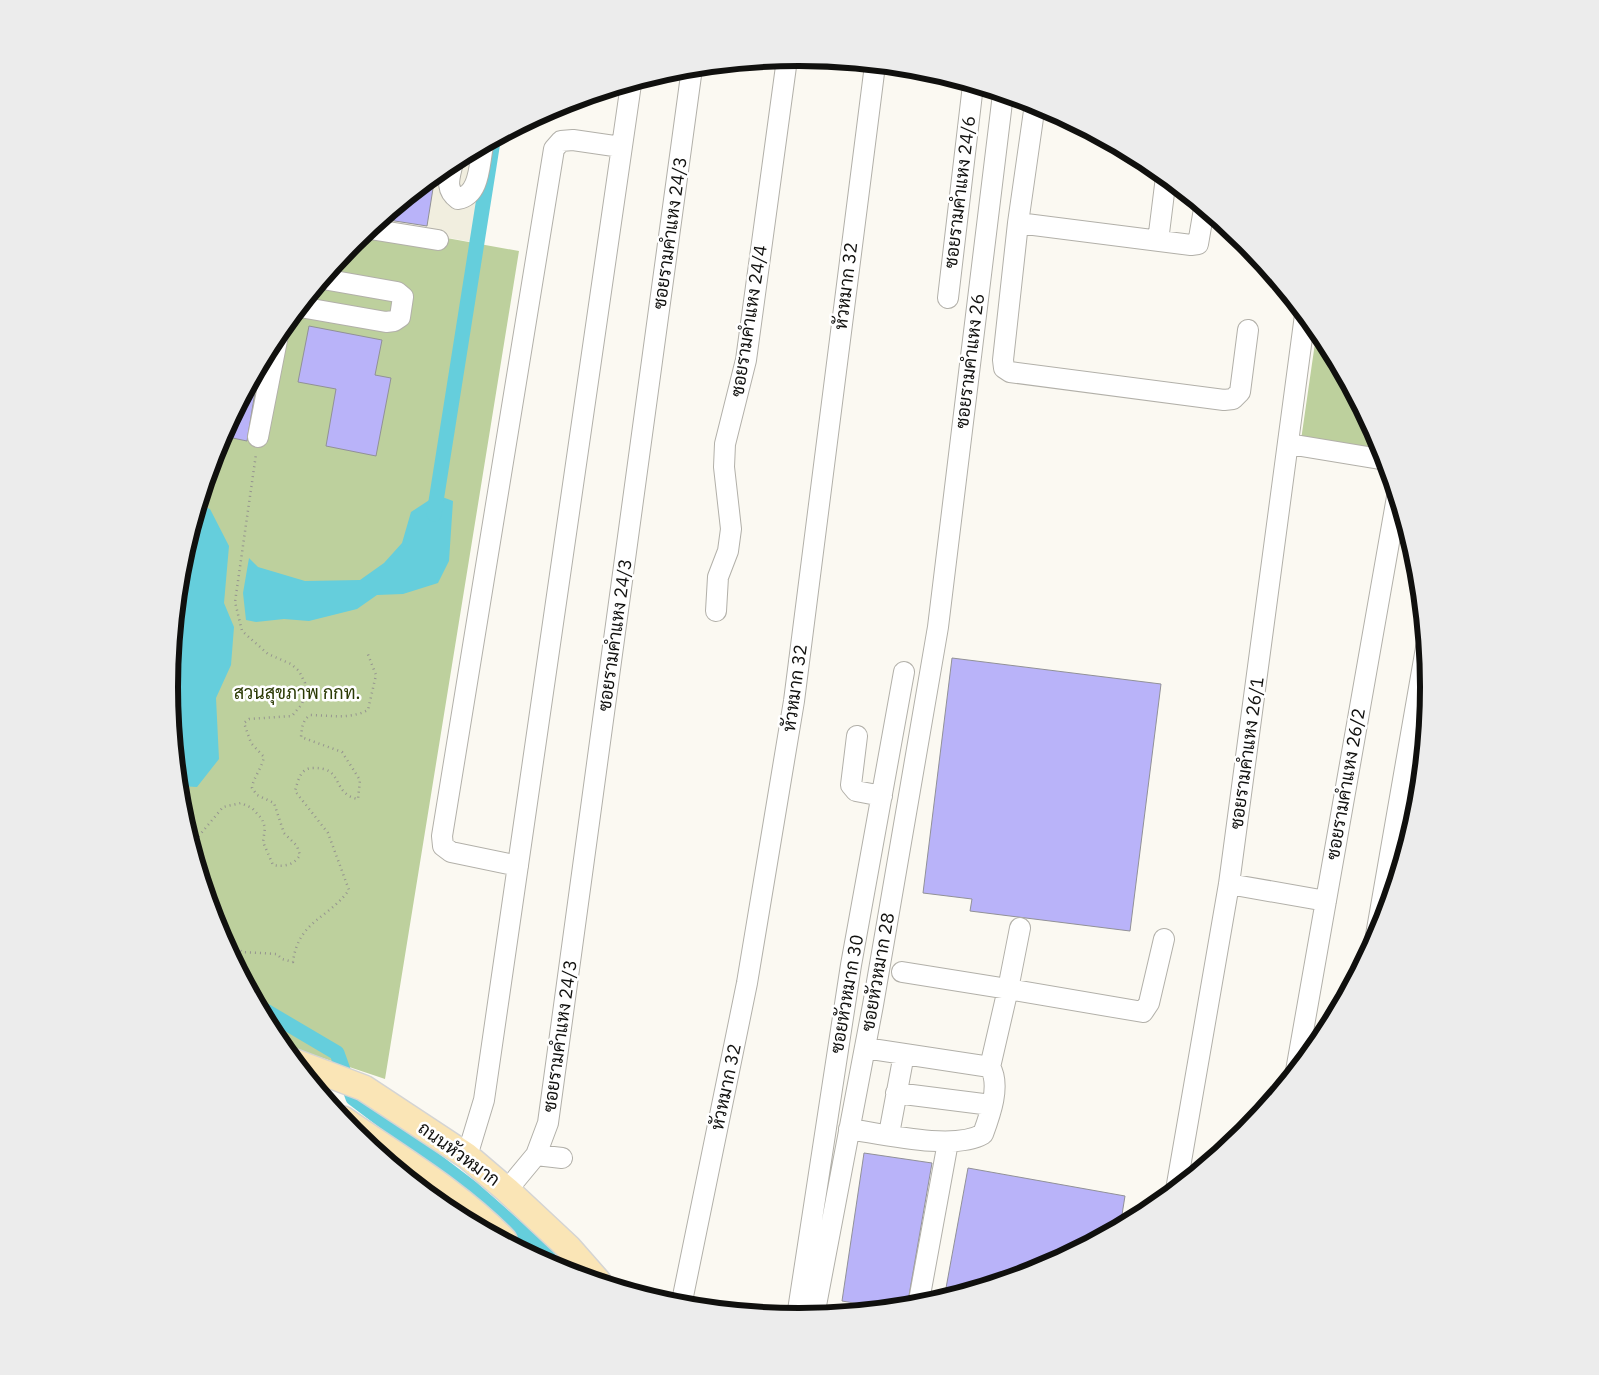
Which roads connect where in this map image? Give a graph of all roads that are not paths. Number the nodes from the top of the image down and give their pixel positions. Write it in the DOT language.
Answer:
graph roads {
  1 [pos="786,67"];
  2 [pos="874,71"];
  3 [pos="691,76"];
  4 [pos="630,90"];
  5 [pos="972,91"];
  6 [pos="1002,100"];
  7 [pos="1034,113"];
  8 [pos="622,147"];
  9 [pos="481,154"];
  10 [pos="451,173"];
  11 [pos="1165,186"];
  12 [pos="1203,215"];
  13 [pos="1018,223"];
  14 [pos="379,230"];
  15 [pos="438,240"];
  16 [pos="1158,241"];
  17 [pos="330,280"];
  18 [pos="948,298"];
  19 [pos="307,309"];
  20 [pos="1307,329"];
  21 [pos="1248,330"];
  22 [pos="274,357"];
  23 [pos="258,437"];
  24 [pos="1289,444"];
  25 [pos="1376,458"];
  26 [pos="1395,510"];
  27 [pos="716,611"];
  28 [pos="938,627"];
  29 [pos="904,672"];
  30 [pos="1421,679"];
  31 [pos="856,736"];
  32 [pos="882,796"];
  33 [pos="518,866"];
  34 [pos="1229,884"];
  35 [pos="1326,901"];
  36 [pos="1382,903"];
  37 [pos="1020,928"];
  38 [pos="1164,939"];
  39 [pos="902,972"];
  40 [pos="1008,989"];
  41 [pos="865,1048"];
  42 [pos="904,1054"];
  43 [pos="1298,1057"];
  44 [pos="990,1067"];
  45 [pos="309,1069"];
  46 [pos="321,1075"];
  47 [pos="896,1093"];
  48 [pos="990,1105"];
  49 [pos="849,1129"];
  50 [pos="889,1134"];
  51 [pos="948,1142"];
  52 [pos="536,1155"];
  53 [pos="467,1156"];
  54 [pos="562,1158"];
  55 [pos="1178,1180"];
  56 [pos="508,1190"];
  57 [pos="453,1203"];
  58 [pos="473,1216"];
  59 [pos="590,1272"];
  60 [pos="920,1297"];
  61 [pos="683,1298"];
  62 [pos="815,1308"];
  63 [pos="798,1309"];
  1 -- 27 [label="street, ซอยรามคำแหง 24/4"];
  2 -- 61 [label="street, หัวหมาก 32"];
  3 -- 52 [label="street, ซอยรามคำแหง 24/3"];
  4 -- 8 [label="street"];
  5 -- 18 [label="street, ซอยรามคำแหง 24/6"];
  6 -- 28 [label="street, ซอยรามคำแหง 26"];
  7 -- 13 [label="street"];
  8 -- 33 [label="street"];
  8 -- 33 [label="street"];
  9 -- 10 [label="street"];
  11 -- 16 [label="street"];
  12 -- 16 [label="street"];
  13 -- 16 [label="street"];
  13 -- 21 [label="street"];
  14 -- 15 [label="street"];
  17 -- 19 [label="street"];
  20 -- 24 [label="street, ซอยรามคำแหง 26/1"];
  22 -- 23 [label="street"];
  24 -- 25 [label="street"];
  24 -- 34 [label="street, ซอยรามคำแหง 26/1"];
  26 -- 35 [label="street, ซอยรามคำแหง 26/2"];
  28 -- 41 [label="street, ซอยหัวหมาก 28"];
  29 -- 32 [label="street, ซอยหัวหมาก 30"];
  30 -- 36 [label="street"];
  31 -- 32 [label="street"];
  32 -- 63 [label="street, ซอยหัวหมาก 30"];
  33 -- 53 [label="street"];
  34 -- 35 [label="street"];
  34 -- 55 [label="street, ซอยรามคำแหง 26/1"];
  35 -- 43 [label="street, ซอยรามคำแหง 26/2"];
  37 -- 40 [label="street"];
  38 -- 40 [label="street"];
  39 -- 40 [label="street"];
  40 -- 44 [label="street"];
  41 -- 42 [label="street"];
  41 -- 49 [label="street, ซอยหัวหมาก 28"];
  42 -- 44 [label="street"];
  42 -- 47 [label="street"];
  44 -- 48 [label="street"];
  45 -- 46 [label="main road, ถนนหัวหมาก"];
  46 -- 53 [label="main road, ถนนหัวหมาก"];
  47 -- 48 [label="street"];
  47 -- 50 [label="street"];
  48 -- 51 [label="street"];
  49 -- 50 [label="street"];
  49 -- 62 [label="street, ซอยหัวหมาก 28"];
  50 -- 51 [label="street"];
  51 -- 60 [label="street"];
  52 -- 54 [label="street"];
  52 -- 56 [label="street, ซอยรามคำแหง 24/3"];
  53 -- 56 [label="main road, ถนนหัวหมาก"];
  56 -- 59 [label="main road, ถนนหัวหมาก"];
  57 -- 58 [label="main road"];
}
